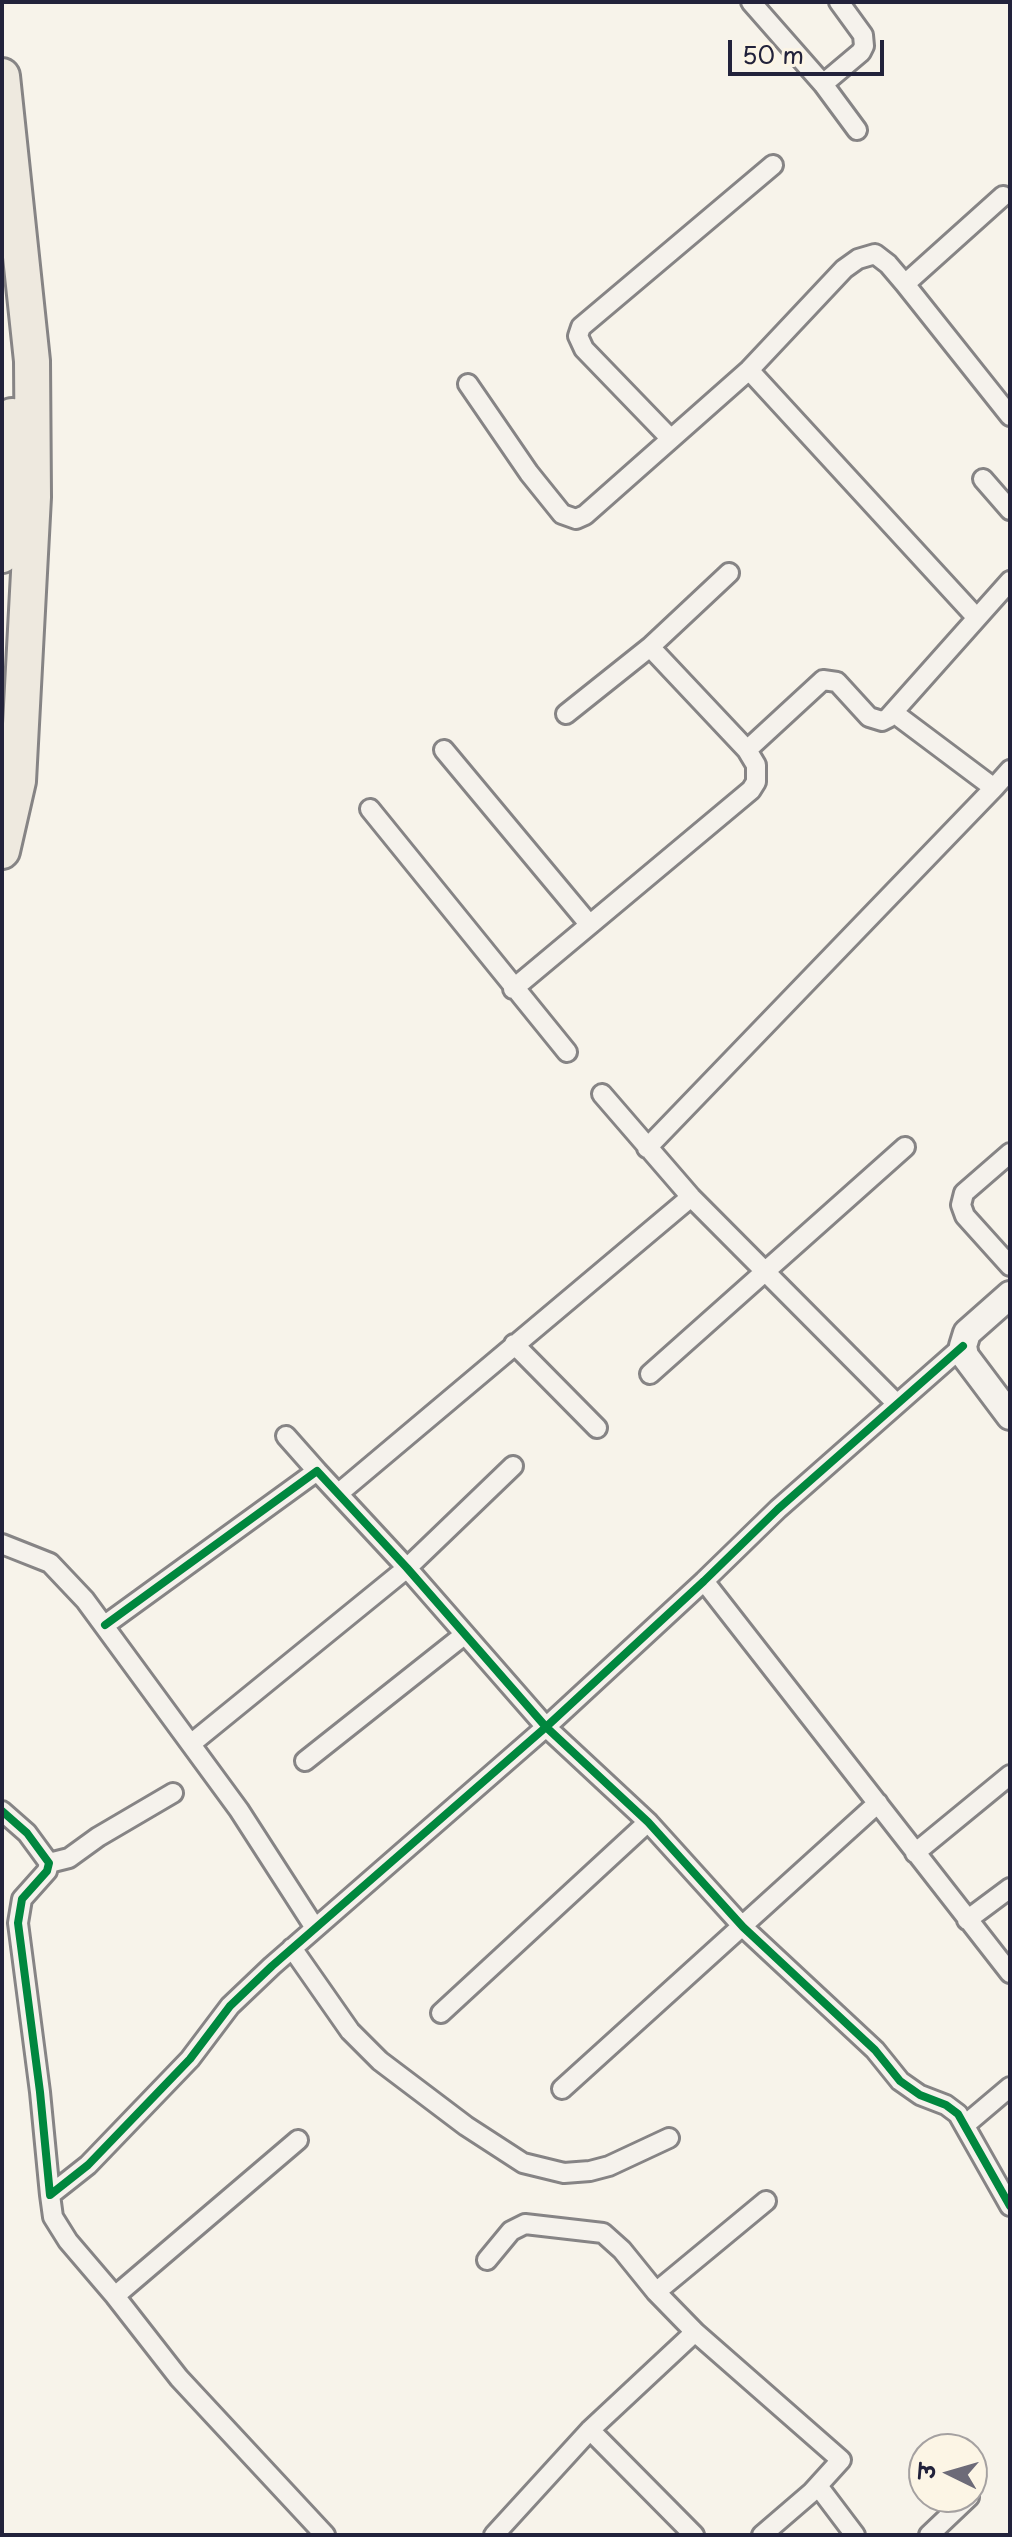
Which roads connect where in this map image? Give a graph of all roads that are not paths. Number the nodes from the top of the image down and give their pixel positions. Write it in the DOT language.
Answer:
graph roads {
  1 [pos="751,2"];
  2 [pos="839,2"];
  3 [pos="2,76"];
  4 [pos="823,84"];
  5 [pos="857,130"];
  6 [pos="773,165"];
  7 [pos="1003,196"];
  8 [pos="2,237"];
  9 [pos="905,284"];
  10 [pos="749,370"];
  11 [pos="468,384"];
  12 [pos="1010,416"];
  13 [pos="670,438"];
  14 [pos="983,479"];
  15 [pos="1010,510"];
  16 [pos="2,555"];
  17 [pos="729,573"];
  18 [pos="1010,581"];
  19 [pos="14,608"];
  20 [pos="976,617"];
  21 [pos="650,647"];
  22 [pos="894,713"];
  23 [pos="566,714"];
  24 [pos="444,750"];
  25 [pos="747,750"];
  26 [pos="1010,770"];
  27 [pos="994,788"];
  28 [pos="370,809"];
  29 [pos="2,851"];
  30 [pos="589,924"];
  31 [pos="513,989"];
  32 [pos="567,1052"];
  33 [pos="602,1094"];
  34 [pos="905,1147"];
  35 [pos="647,1148"];
  36 [pos="1010,1153"];
  37 [pos="691,1197"];
  38 [pos="1010,1266"];
  39 [pos="764,1270"];
  40 [pos="1010,1295"];
  41 [pos="514,1344"];
  42 [pos="963,1346"];
  43 [pos="650,1374"];
  44 [pos="896,1403"];
  45 [pos="1010,1416"];
  46 [pos="597,1428"];
  47 [pos="286,1436"];
  48 [pos="513,1466"];
  49 [pos="317,1471"];
  50 [pos="339,1493"];
  51 [pos="2,1544"];
  52 [pos="407,1568"];
  53 [pos="704,1581"];
  54 [pos="105,1625"];
  55 [pos="464,1635"];
  56 [pos="546,1727"];
  57 [pos="192,1743"];
  58 [pos="305,1761"];
  59 [pos="1010,1775"];
  60 [pos="173,1793"];
  61 [pos="878,1803"];
  62 [pos="2,1811"];
  63 [pos="648,1822"];
  64 [pos="915,1853"];
  65 [pos="49,1863"];
  66 [pos="1010,1888"];
  67 [pos="967,1920"];
  68 [pos="743,1927"];
  69 [pos="315,1928"];
  70 [pos="292,1948"];
  71 [pos="1010,1973"];
  72 [pos="441,2013"];
  73 [pos="1010,2087"];
  74 [pos="562,2089"];
  75 [pos="965,2125"];
  76 [pos="669,2138"];
  77 [pos="298,2140"];
  78 [pos="50,2195"];
  79 [pos="766,2201"];
  80 [pos="1010,2206"];
  81 [pos="487,2260"];
  82 [pos="656,2292"];
  83 [pos="115,2296"];
  84 [pos="695,2332"];
  85 [pos="590,2430"];
  86 [pos="818,2486"];
  87 [pos="952,2513"];
  88 [pos="325,2535"];
  89 [pos="494,2535"];
  90 [pos="694,2535"];
  91 [pos="762,2535"];
  92 [pos="855,2535"];
  93 [pos="929,2535"];
  1 -- 4 [label="street"];
  2 -- 4 [label="street"];
  3 -- 19 [label="highway"];
  4 -- 5 [label="street"];
  6 -- 13 [label="street"];
  7 -- 9 [label="street"];
  8 -- 16 [label="highway"];
  9 -- 10 [label="street"];
  9 -- 12 [label="street"];
  10 -- 13 [label="street"];
  10 -- 20 [label="street"];
  11 -- 13 [label="street"];
  14 -- 15 [label="street"];
  17 -- 21 [label="street"];
  18 -- 20 [label="street"];
  19 -- 29 [label="highway"];
  20 -- 22 [label="street"];
  21 -- 23 [label="street"];
  21 -- 25 [label="street"];
  22 -- 25 [label="street"];
  22 -- 27 [label="street"];
  24 -- 30 [label="street"];
  25 -- 30 [label="street"];
  26 -- 27 [label="street"];
  27 -- 35 [label="street"];
  28 -- 31 [label="street"];
  30 -- 31 [label="street"];
  31 -- 32 [label="street"];
  33 -- 35 [label="street"];
  34 -- 39 [label="street"];
  35 -- 37 [label="street"];
  36 -- 38 [label="street"];
  37 -- 39 [label="street"];
  37 -- 41 [label="street"];
  39 -- 43 [label="street"];
  39 -- 44 [label="street"];
  40 -- 42 [label="street"];
  41 -- 46 [label="street"];
  41 -- 50 [label="street"];
  42 -- 44 [label="street"];
  42 -- 45 [label="street"];
  44 -- 53 [label="street"];
  47 -- 49 [label="street"];
  48 -- 52 [label="street"];
  49 -- 50 [label="street"];
  49 -- 54 [label="street"];
  50 -- 52 [label="street"];
  51 -- 54 [label="street"];
  52 -- 55 [label="street"];
  52 -- 57 [label="street"];
  53 -- 56 [label="street"];
  53 -- 61 [label="street"];
  54 -- 57 [label="street"];
  55 -- 56 [label="street"];
  55 -- 58 [label="street"];
  56 -- 63 [label="street"];
  56 -- 69 [label="street"];
  57 -- 69 [label="street"];
  59 -- 64 [label="street"];
  60 -- 65 [label="street"];
  61 -- 64 [label="street"];
  61 -- 68 [label="street"];
  62 -- 65 [label="street"];
  63 -- 68 [label="street"];
  63 -- 72 [label="street"];
  64 -- 67 [label="street"];
  65 -- 78 [label="street"];
  66 -- 67 [label="street"];
  67 -- 71 [label="street"];
  68 -- 74 [label="street"];
  68 -- 75 [label="street"];
  69 -- 70 [label="street"];
  70 -- 76 [label="street"];
  70 -- 78 [label="street"];
  73 -- 75 [label="street"];
  75 -- 80 [label="street"];
  77 -- 83 [label="street"];
  78 -- 83 [label="street"];
  79 -- 82 [label="street"];
  81 -- 82 [label="street"];
  82 -- 84 [label="street"];
  83 -- 88 [label="street"];
  84 -- 85 [label="street"];
  84 -- 86 [label="street"];
  85 -- 89 [label="street"];
  85 -- 90 [label="street"];
  86 -- 91 [label="street"];
  86 -- 92 [label="street"];
  87 -- 93 [label="street"];
}
